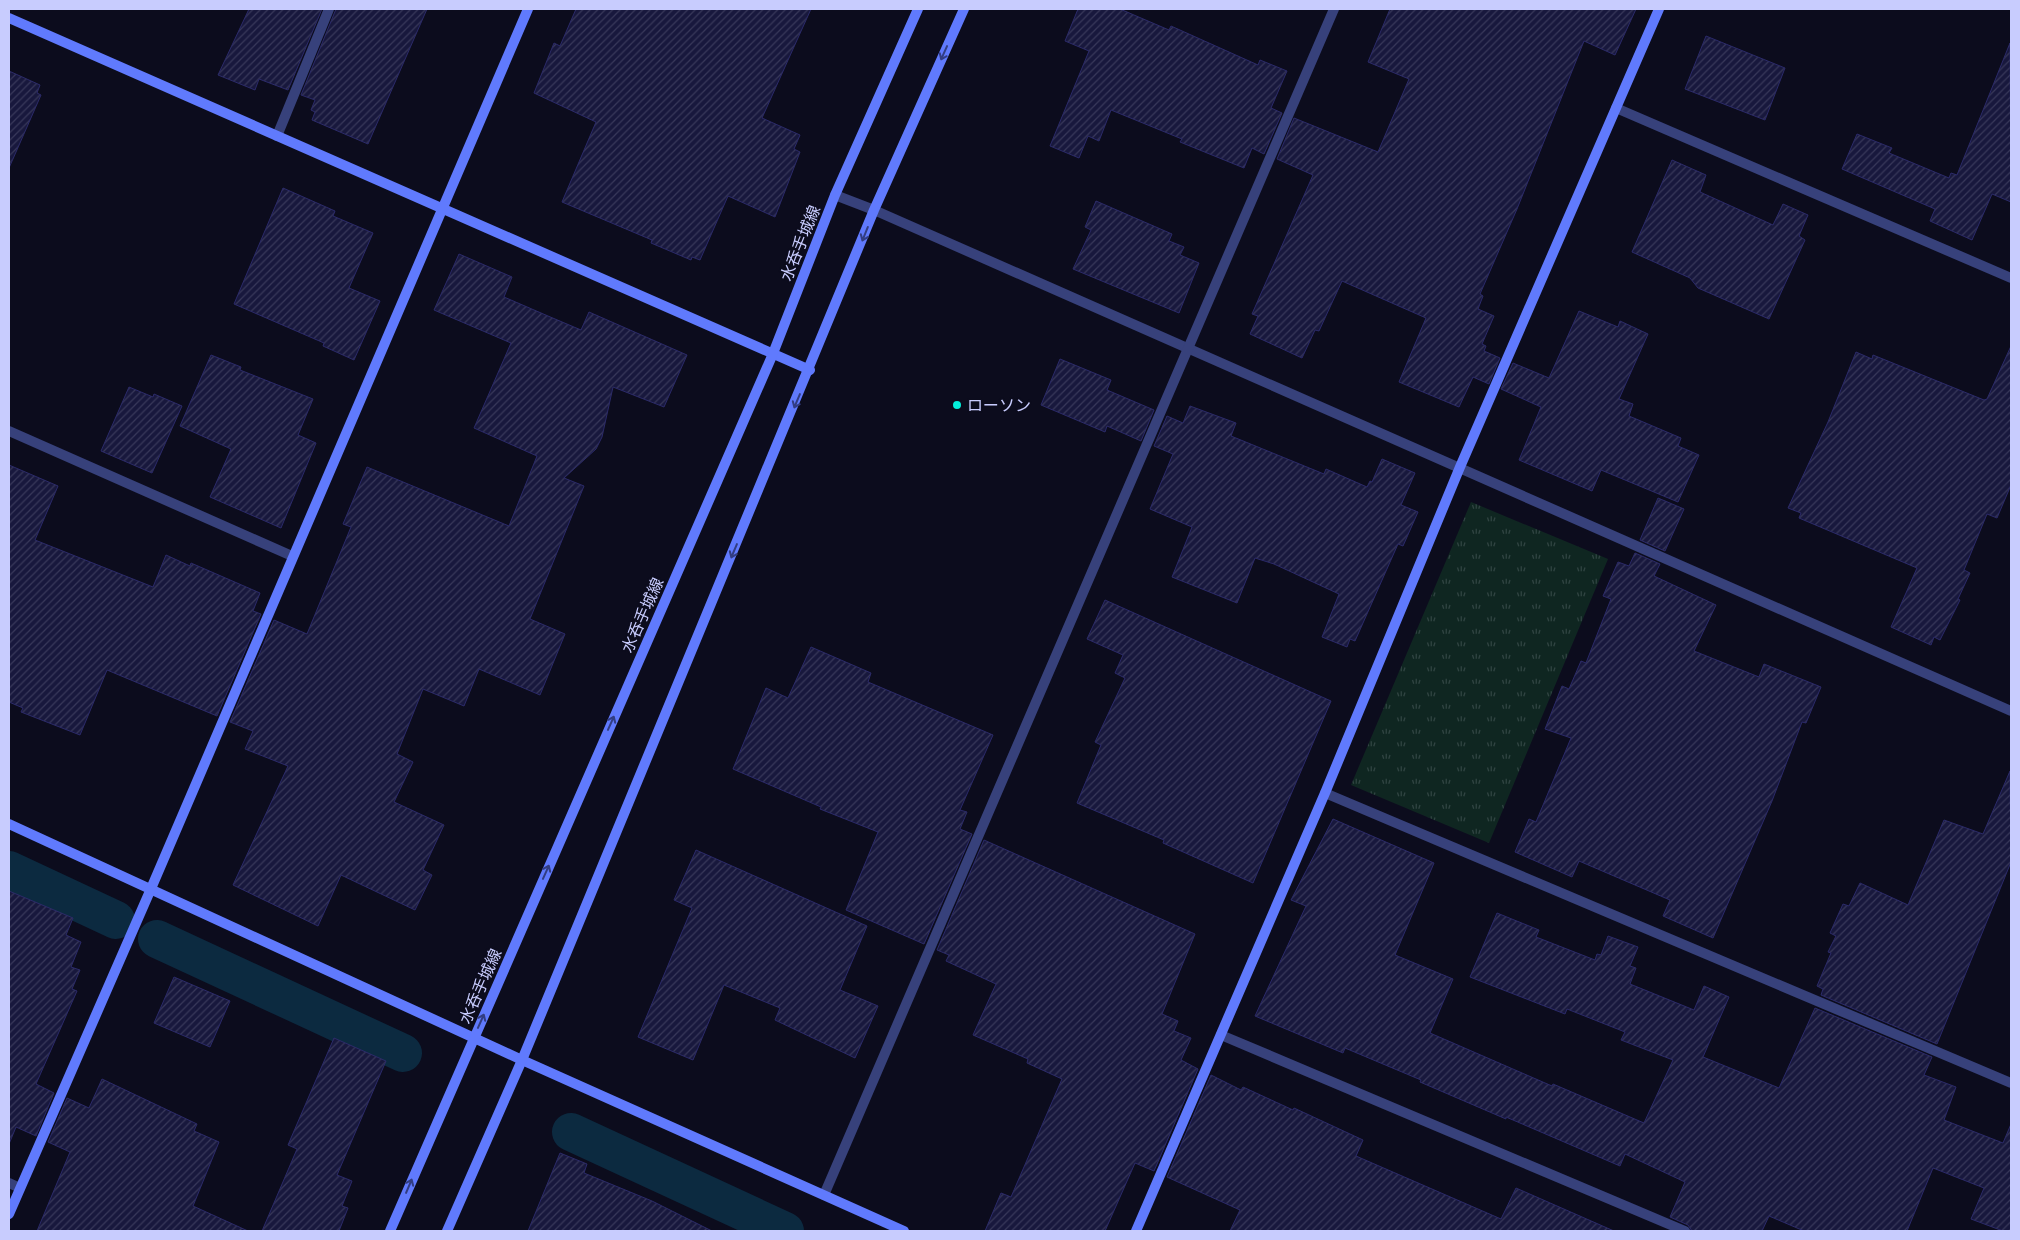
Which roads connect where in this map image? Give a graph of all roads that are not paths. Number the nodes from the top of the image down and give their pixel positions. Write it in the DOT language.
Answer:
graph roads {
  1 [pos="329,9"];
  2 [pos="528,9"];
  3 [pos="918,9"];
  4 [pos="964,9"];
  5 [pos="1334,9"];
  6 [pos="1658,9"];
  7 [pos="9,18"];
  8 [pos="1616,108"];
  9 [pos="277,136"];
  10 [pos="835,195"];
  11 [pos="442,209"];
  12 [pos="874,210"];
  13 [pos="2011,278"];
  14 [pos="1189,348"];
  15 [pos="772,356"];
  16 [pos="810,370"];
  17 [pos="9,431"];
  18 [pos="1460,467"];
  19 [pos="292,556"];
  20 [pos="2011,711"];
  21 [pos="1325,794"];
  22 [pos="9,824"];
  23 [pos="150,890"];
  24 [pos="1221,1035"];
  25 [pos="474,1038"];
  26 [pos="522,1060"];
  27 [pos="2011,1083"];
  28 [pos="9,1183"];
  29 [pos="20,1188"];
  30 [pos="824,1195"];
  31 [pos="9,1214"];
  32 [pos="390,1231"];
  33 [pos="447,1231"];
  34 [pos="904,1231"];
  35 [pos="1136,1231"];
  36 [pos="1685,1231"];
  1 -- 9 [label="street"];
  2 -- 11 [label="street"];
  3 -- 10 [label="street, 水呑手城線"];
  4 -- 12 [label="street, one-way"];
  5 -- 14 [label="street"];
  6 -- 8 [label="street"];
  7 -- 9 [label="street"];
  8 -- 13 [label="street"];
  8 -- 18 [label="street"];
  9 -- 11 [label="street"];
  10 -- 12 [label="street"];
  10 -- 15 [label="street, 水呑手城線"];
  11 -- 15 [label="street"];
  11 -- 19 [label="street"];
  12 -- 14 [label="street"];
  12 -- 16 [label="street, one-way"];
  14 -- 18 [label="street"];
  14 -- 30 [label="street"];
  15 -- 16 [label="street"];
  25 -- 15 [label="street, 水呑手城線, one-way"];
  16 -- 26 [label="street, one-way"];
  17 -- 19 [label="street"];
  18 -- 20 [label="street"];
  18 -- 21 [label="street"];
  19 -- 23 [label="street"];
  21 -- 24 [label="street"];
  21 -- 27 [label="street"];
  22 -- 23 [label="street"];
  23 -- 25 [label="street"];
  23 -- 29 [label="street"];
  24 -- 35 [label="street"];
  24 -- 36 [label="street"];
  25 -- 26 [label="street"];
  32 -- 25 [label="street, 水呑手城線, one-way"];
  26 -- 30 [label="street"];
  26 -- 33 [label="street"];
  28 -- 29 [label="street"];
  29 -- 31 [label="street"];
  30 -- 34 [label="street"];
}
